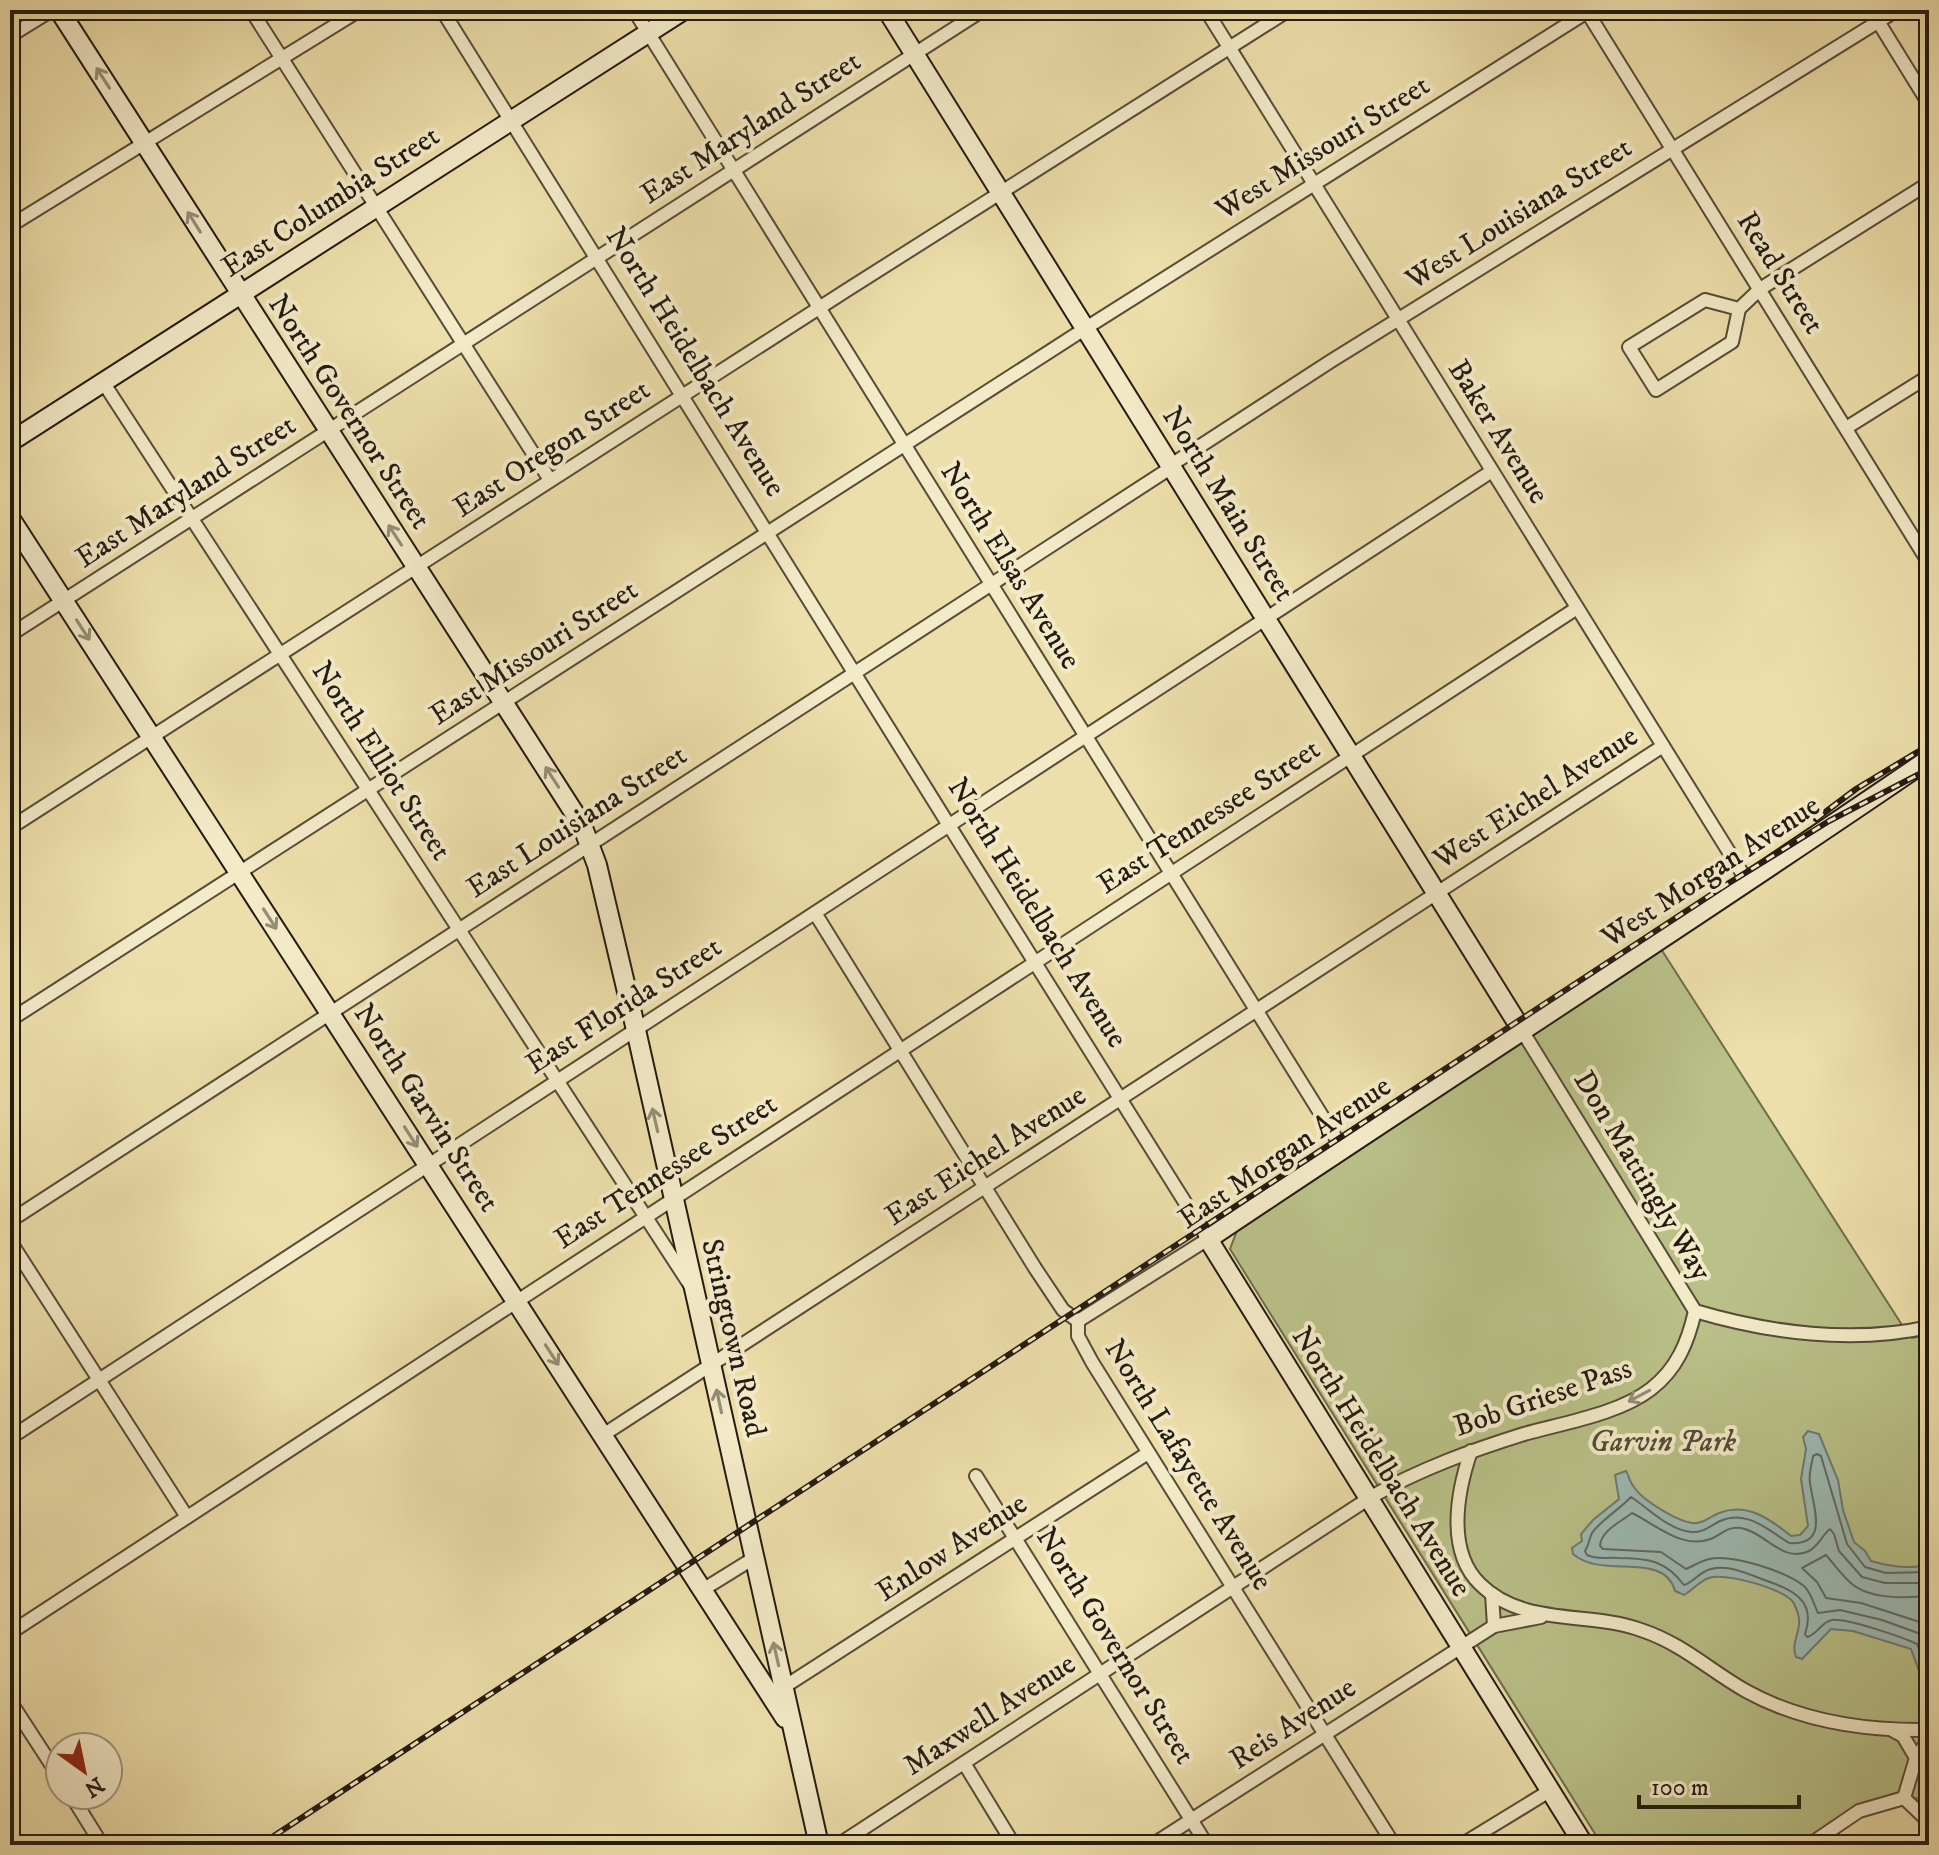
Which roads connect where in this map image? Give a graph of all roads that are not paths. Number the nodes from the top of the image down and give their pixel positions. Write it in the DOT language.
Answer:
graph roads {
  1 [pos="52,10"];
  2 [pos="59,10"];
  3 [pos="251,10"];
  4 [pos="360,10"];
  5 [pos="442,10"];
  6 [pos="634,10"];
  7 [pos="684,10"];
  8 [pos="887,10"];
  9 [pos="983,10"];
  10 [pos="1206,10"];
  11 [pos="1289,10"];
  12 [pos="1871,10"];
  13 [pos="1897,10"];
  14 [pos="1587,11"];
  15 [pos="1878,22"];
  16 [pos="648,33"];
  17 [pos="10,36"];
  18 [pos="1229,48"];
  19 [pos="914,54"];
  20 [pos="282,59"];
  21 [pos="1929,104"];
  22 [pos="511,119"];
  23 [pos="145,143"];
  24 [pos="1673,149"];
  25 [pos="734,170"];
  26 [pos="1929,183"];
  27 [pos="1314,184"];
  28 [pos="1001,191"];
  29 [pos="376,207"];
  30 [pos="10,226"];
  31 [pos="597,258"];
  32 [pos="1760,289"];
  33 [pos="240,295"];
  34 [pos="819,308"];
  35 [pos="1739,309"];
  36 [pos="1398,320"];
  37 [pos="1086,328"];
  38 [pos="465,343"];
  39 [pos="1929,376"];
  40 [pos="103,382"];
  41 [pos="682,396"];
  42 [pos="1846,428"];
  43 [pos="328,431"];
  44 [pos="10,442"];
  45 [pos="905,445"];
  46 [pos="1171,466"];
  47 [pos="1492,471"];
  48 [pos="550,480"];
  49 [pos="10,518"];
  50 [pos="192,518"];
  51 [pos="768,533"];
  52 [pos="1929,563"];
  53 [pos="416,567"];
  54 [pos="991,584"];
  55 [pos="63,601"];
  56 [pos="1577,608"];
  57 [pos="1266,618"];
  58 [pos="10,635"];
  59 [pos="281,653"];
  60 [pos="856,672"];
  61 [pos="503,703"];
  62 [pos="152,736"];
  63 [pos="1085,736"];
  64 [pos="1663,746"];
  65 [pos="1351,755"];
  66 [pos="1929,759"];
  67 [pos="369,789"];
  68 [pos="949,825"];
  69 [pos="10,828"];
  70 [pos="590,844"];
  71 [pos="240,873"];
  72 [pos="1171,873"];
  73 [pos="1747,881"];
  74 [pos="1437,894"];
  75 [pos="815,913"];
  76 [pos="459,929"];
  77 [pos="1033,963"];
  78 [pos="1256,1011"];
  79 [pos="331,1013"];
  80 [pos="10,1020"];
  81 [pos="1521,1029"];
  82 [pos="636,1030"];
  83 [pos="900,1050"];
  84 [pos="558,1081"];
  85 [pos="1120,1099"];
  86 [pos="1342,1148"];
  87 [pos="429,1165"];
  88 [pos="985,1187"];
  89 [pos="673,1199"];
  90 [pos="645,1217"];
  91 [pos="10,1221"];
  92 [pos="1208,1239"];
  93 [pos="10,1241"];
  94 [pos="693,1290"];
  95 [pos="517,1301"];
  96 [pos="1695,1311"];
  97 [pos="1078,1321"];
  98 [pos="1929,1327"];
  99 [pos="711,1365"];
  100 [pos="99,1380"];
  101 [pos="603,1435"];
  102 [pos="10,1438"];
  103 [pos="1471,1451"];
  104 [pos="1148,1453"];
  105 [pos="976,1476"];
  106 [pos="1371,1497"];
  107 [pos="187,1517"];
  108 [pos="1015,1539"];
  109 [pos="754,1558"];
  110 [pos="1233,1587"];
  111 [pos="704,1589"];
  112 [pos="1492,1594"];
  113 [pos="1552,1616"];
  114 [pos="1494,1626"];
  115 [pos="10,1633"];
  116 [pos="1463,1647"];
  117 [pos="1100,1674"];
  118 [pos="784,1687"];
  119 [pos="10,1701"];
  120 [pos="1892,1730"];
  121 [pos="1929,1730"];
  122 [pos="793,1731"];
  123 [pos="1325,1735"];
  124 [pos="1929,1739"];
  125 [pos="44,1753"];
  126 [pos="1916,1758"];
  127 [pos="964,1763"];
  128 [pos="1551,1790"];
  129 [pos="1904,1798"];
  130 [pos="81,1811"];
  131 [pos="1191,1820"];
  132 [pos="1929,1822"];
  133 [pos="102,1845"];
  134 [pos="819,1845"];
  135 [pos="838,1845"];
  136 [pos="1014,1845"];
  137 [pos="1152,1845"];
  138 [pos="1207,1845"];
  139 [pos="1394,1845"];
  140 [pos="1461,1845"];
  141 [pos="1584,1845"];
  142 [pos="1809,1845"];
  1 -- 17 [label="street"];
  23 -- 2 [label="main road, North Governor Street, one-way"];
  3 -- 20 [label="street"];
  4 -- 20 [label="street"];
  5 -- 22 [label="street, North Heidelbach Avenue"];
  6 -- 16 [label="street, North Elsas Avenue"];
  7 -- 16 [label="main road, East Columbia Street"];
  8 -- 19 [label="main road, North Main Street"];
  9 -- 19 [label="street, East Maryland Street"];
  10 -- 18 [label="street, Baker Avenue"];
  11 -- 18 [label="street, East Oregon Street"];
  12 -- 15 [label="street"];
  13 -- 15 [label="street, West Louisiana Street"];
  14 -- 24 [label="street, Read Street"];
  14 -- 27 [label="street, West Missouri Street"];
  15 -- 21 [label="street"];
  15 -- 24 [label="street, West Louisiana Street"];
  16 -- 22 [label="main road, East Columbia Street"];
  16 -- 25 [label="street, North Elsas Avenue"];
  18 -- 27 [label="street, Baker Avenue"];
  18 -- 28 [label="street, East Oregon Street"];
  19 -- 25 [label="street, East Maryland Street"];
  19 -- 28 [label="main road, North Main Street"];
  20 -- 23 [label="street"];
  20 -- 29 [label="street"];
  22 -- 29 [label="main road, East Columbia Street"];
  22 -- 31 [label="street, North Heidelbach Avenue"];
  23 -- 30 [label="street"];
  33 -- 23 [label="main road, North Governor Street, one-way"];
  24 -- 32 [label="street, Read Street"];
  24 -- 36 [label="street, West Louisiana Street"];
  25 -- 31 [label="street, East Maryland Street"];
  25 -- 34 [label="street, North Elsas Avenue"];
  26 -- 32 [label="street"];
  27 -- 36 [label="street, Baker Avenue"];
  27 -- 37 [label="street, West Missouri Street"];
  28 -- 34 [label="street, East Oregon Street"];
  28 -- 37 [label="main road, North Main Street"];
  29 -- 33 [label="main road, East Columbia Street"];
  29 -- 38 [label="street"];
  31 -- 38 [label="street, East Maryland Street"];
  31 -- 41 [label="street, North Heidelbach Avenue"];
  32 -- 35 [label="street"];
  32 -- 42 [label="street, Read Street"];
  33 -- 40 [label="main road, East Columbia Street"];
  33 -- 43 [label="main road, North Governor Street"];
  34 -- 41 [label="street, East Oregon Street"];
  34 -- 45 [label="street, North Elsas Avenue"];
  35 -- 35 [label="street"];
  36 -- 46 [label="street, West Louisiana Street"];
  36 -- 47 [label="street, Baker Avenue"];
  37 -- 45 [label="street, East Missouri Street"];
  37 -- 46 [label="main road, North Main Street"];
  38 -- 43 [label="street, East Maryland Street"];
  38 -- 48 [label="street"];
  39 -- 42 [label="street"];
  40 -- 44 [label="main road, East Columbia Street"];
  40 -- 50 [label="street, North Elliot Street"];
  41 -- 48 [label="street, East Oregon Street"];
  41 -- 51 [label="street, North Heidelbach Avenue"];
  42 -- 52 [label="street, Read Street"];
  43 -- 50 [label="street, East Maryland Street"];
  53 -- 43 [label="main road, North Governor Street, one-way"];
  45 -- 51 [label="street, East Missouri Street"];
  45 -- 54 [label="street, North Elsas Avenue"];
  46 -- 54 [label="street, East Louisiana Street"];
  46 -- 57 [label="main road, North Main Street"];
  47 -- 56 [label="street, Baker Avenue"];
  47 -- 57 [label="street, East Florida Street"];
  48 -- 53 [label="street, East Oregon Street"];
  49 -- 55 [label="main road, North Garvin Street"];
  50 -- 55 [label="street, East Maryland Street"];
  50 -- 59 [label="street, North Elliot Street"];
  51 -- 60 [label="street, North Heidelbach Avenue"];
  51 -- 61 [label="street, East Missouri Street"];
  53 -- 59 [label="street, East Oregon Street"];
  53 -- 61 [label="main road, North Governor Street"];
  54 -- 60 [label="street, East Louisiana Street"];
  54 -- 63 [label="street, North Elsas Avenue"];
  55 -- 58 [label="street, East Maryland Street"];
  55 -- 62 [label="main road, North Garvin Street, one-way"];
  56 -- 64 [label="street, Baker Avenue"];
  56 -- 65 [label="street, East Tennessee Street"];
  57 -- 63 [label="street, East Florida Street"];
  57 -- 65 [label="main road, North Main Street"];
  59 -- 62 [label="street, East Oregon Street"];
  59 -- 67 [label="street, North Elliot Street"];
  60 -- 68 [label="street, North Heidelbach Avenue"];
  60 -- 70 [label="street, East Louisiana Street"];
  61 -- 67 [label="street, East Missouri Street"];
  70 -- 61 [label="main road, North Governor Street, one-way"];
  62 -- 69 [label="street, East Oregon Street"];
  62 -- 71 [label="main road, North Garvin Street"];
  63 -- 68 [label="street, East Florida Street"];
  63 -- 72 [label="street, North Elsas Avenue"];
  64 -- 73 [label="street, Baker Avenue"];
  64 -- 74 [label="street, West Eichel Avenue"];
  65 -- 72 [label="street, East Tennessee Street"];
  65 -- 74 [label="main road, North Main Street"];
  66 -- 73 [label="main road, West Morgan Avenue"];
  67 -- 71 [label="street, East Missouri Street"];
  67 -- 76 [label="street, North Elliot Street"];
  68 -- 75 [label="street, East Florida Street"];
  68 -- 77 [label="street, North Heidelbach Avenue"];
  70 -- 76 [label="street, East Louisiana Street"];
  70 -- 82 [label="main road, Stringtown Road"];
  71 -- 79 [label="main road, North Garvin Street, one-way"];
  71 -- 80 [label="street, East Missouri Street"];
  72 -- 77 [label="street, East Tennessee Street"];
  72 -- 78 [label="street, North Elsas Avenue"];
  73 -- 81 [label="main road, West Morgan Avenue"];
  74 -- 78 [label="street, East Eichel Avenue"];
  74 -- 81 [label="main road, North Main Street"];
  75 -- 82 [label="street, East Florida Street"];
  75 -- 83 [label="street, North Lafayette Avenue"];
  76 -- 79 [label="street, East Louisiana Street"];
  76 -- 84 [label="street, North Elliot Street"];
  77 -- 83 [label="street, East Tennessee Street"];
  77 -- 85 [label="street, North Heidelbach Avenue"];
  78 -- 85 [label="street, East Eichel Avenue"];
  78 -- 86 [label="street, North Elsas Avenue"];
  79 -- 87 [label="main road, North Garvin Street, one-way"];
  79 -- 91 [label="street, East Louisiana Street"];
  81 -- 86 [label="main road, East Morgan Avenue"];
  81 -- 96 [label="street, Don Mattingly Way"];
  82 -- 84 [label="street, East Florida Street"];
  89 -- 82 [label="main road, Stringtown Road, one-way"];
  83 -- 88 [label="street, North Lafayette Avenue"];
  83 -- 89 [label="street, East Tennessee Street"];
  84 -- 87 [label="street, East Florida Street"];
  84 -- 90 [label="street, North Elliot Street"];
  85 -- 88 [label="street, East Eichel Avenue"];
  85 -- 92 [label="street, North Heidelbach Avenue"];
  86 -- 92 [label="main road, East Morgan Avenue"];
  87 -- 95 [label="main road, North Garvin Street"];
  87 -- 100 [label="street, East Florida Street"];
  88 -- 97 [label="street, North Lafayette Avenue"];
  88 -- 99 [label="street, East Eichel Avenue"];
  89 -- 90 [label="street, East Tennessee Street"];
  89 -- 94 [label="main road, Stringtown Road"];
  90 -- 94 [label="street, North Elliot Street"];
  90 -- 95 [label="street, East Tennessee Street"];
  92 -- 97 [label="street, East Morgan Avenue"];
  92 -- 106 [label="main road, North Heidelbach Avenue"];
  93 -- 100 [label="street"];
  94 -- 99 [label="main road, Stringtown Road"];
  95 -- 101 [label="main road, North Garvin Street, one-way"];
  95 -- 107 [label="street, East Tennessee Street"];
  96 -- 98 [label="street, Don Mattingly Way"];
  96 -- 103 [label="street, Bob Griese Pass, one-way"];
  97 -- 104 [label="street, North Lafayette Avenue"];
  99 -- 101 [label="street, East Eichel Avenue"];
  109 -- 99 [label="main road, Stringtown Road, one-way"];
  100 -- 102 [label="street, East Florida Street"];
  100 -- 107 [label="street"];
  101 -- 111 [label="main road, North Garvin Street"];
  103 -- 106 [label="street, Bob Griese Pass"];
  103 -- 112 [label="street"];
  104 -- 108 [label="street, Enlow Avenue"];
  104 -- 110 [label="street, North Lafayette Avenue"];
  105 -- 108 [label="street, North Governor Street"];
  106 -- 110 [label="street, Maxwell Avenue"];
  106 -- 116 [label="main road, North Heidelbach Avenue"];
  107 -- 115 [label="street, East Tennessee Street"];
  108 -- 117 [label="street, North Governor Street"];
  108 -- 118 [label="street, Enlow Avenue"];
  109 -- 111 [label="street"];
  118 -- 109 [label="main road, Stringtown Road, one-way"];
  110 -- 117 [label="street, Maxwell Avenue"];
  110 -- 123 [label="street, North Lafayette Avenue"];
  111 -- 122 [label="main road, North Garvin Street"];
  112 -- 113 [label="street"];
  112 -- 114 [label="street"];
  113 -- 114 [label="street"];
  113 -- 120 [label="street"];
  114 -- 116 [label="street, Reis Avenue"];
  116 -- 123 [label="street, Reis Avenue"];
  116 -- 128 [label="main road, North Heidelbach Avenue"];
  117 -- 127 [label="street, Maxwell Avenue"];
  117 -- 131 [label="street, North Governor Street"];
  118 -- 122 [label="main road, Stringtown Road"];
  119 -- 125 [label="street"];
  120 -- 121 [label="street"];
  120 -- 126 [label="street"];
  122 -- 134 [label="main road, Stringtown Road"];
  123 -- 131 [label="street, Reis Avenue"];
  123 -- 139 [label="street, North Lafayette Avenue"];
  124 -- 126 [label="street"];
  126 -- 129 [label="street"];
  127 -- 135 [label="street, Maxwell Avenue"];
  127 -- 136 [label="street"];
  128 -- 140 [label="street"];
  128 -- 141 [label="main road, North Heidelbach Avenue"];
  129 -- 132 [label="street"];
  129 -- 142 [label="street"];
  130 -- 133 [label="street"];
  131 -- 137 [label="street, Reis Avenue"];
  131 -- 138 [label="street, North Governor Street"];
}
